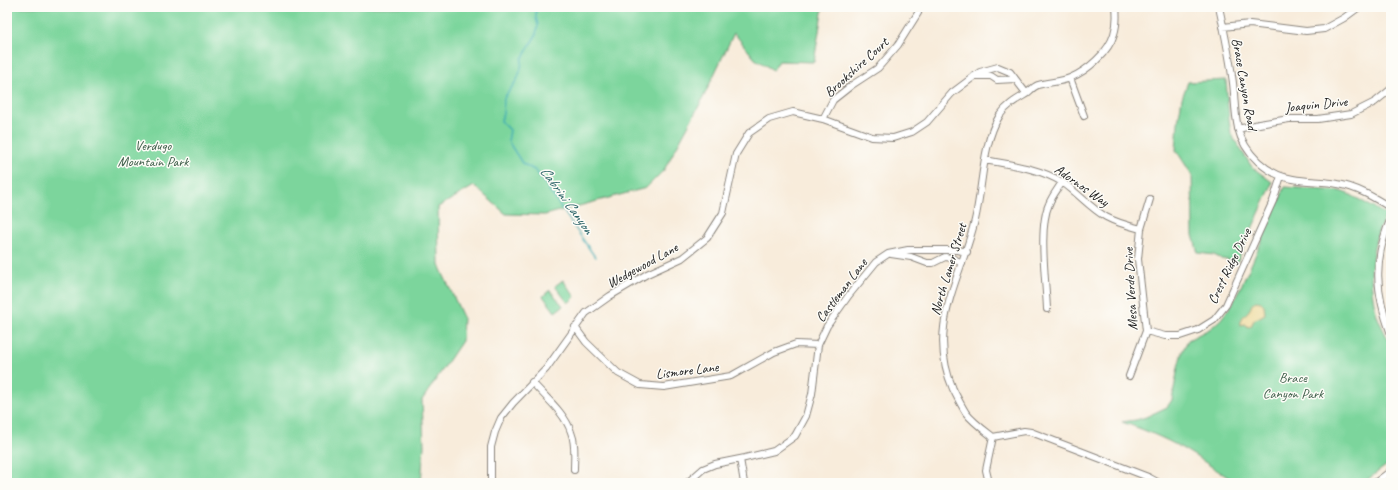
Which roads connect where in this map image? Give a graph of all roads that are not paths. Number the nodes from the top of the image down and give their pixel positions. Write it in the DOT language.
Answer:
graph roads {
  1 [pos="1116,7"];
  2 [pos="1219,7"];
  3 [pos="1359,7"];
  4 [pos="918,13"];
  5 [pos="1223,27"];
  6 [pos="974,76"];
  7 [pos="1070,78"];
  8 [pos="1015,79"];
  9 [pos="1391,89"];
  10 [pos="1026,93"];
  11 [pos="1084,116"];
  12 [pos="823,119"];
  13 [pos="1238,129"];
  14 [pos="985,160"];
  15 [pos="1281,176"];
  16 [pos="1062,182"];
  17 [pos="1150,199"];
  18 [pos="1391,208"];
  19 [pos="1391,218"];
  20 [pos="1141,229"];
  21 [pos="967,252"];
  22 [pos="888,254"];
  23 [pos="962,263"];
  24 [pos="1047,309"];
  25 [pos="575,327"];
  26 [pos="1146,331"];
  27 [pos="1391,334"];
  28 [pos="818,345"];
  29 [pos="1129,376"];
  30 [pos="532,382"];
  31 [pos="992,437"];
  32 [pos="740,459"];
  33 [pos="574,470"];
  34 [pos="1391,471"];
  35 [pos="491,483"];
  36 [pos="687,483"];
  37 [pos="744,483"];
  38 [pos="989,483"];
  39 [pos="1159,483"];
  40 [pos="1375,483"];
  1 -- 7 [label="street, North Lamer Street"];
  2 -- 5 [label="street, Brace Canyon Road"];
  3 -- 5 [label="street"];
  4 -- 12 [label="street, Brookshire Court"];
  5 -- 13 [label="street, Brace Canyon Road"];
  6 -- 8 [label="street"];
  6 -- 8 [label="street, Wedgewood Lane"];
  6 -- 12 [label="street, Wedgewood Lane"];
  7 -- 10 [label="street, North Lamer Street"];
  7 -- 11 [label="street"];
  8 -- 10 [label="street, Wedgewood Lane"];
  9 -- 13 [label="street, Joaquin Drive"];
  10 -- 14 [label="street, North Lamer Street"];
  12 -- 25 [label="street, Wedgewood Lane"];
  13 -- 15 [label="street, Brace Canyon Road"];
  14 -- 16 [label="street, Adornos Way"];
  14 -- 21 [label="street, North Lamer Street"];
  15 -- 18 [label="street, Brace Canyon Road"];
  15 -- 26 [label="street, Crest Ridge Drive"];
  16 -- 20 [label="street, Adornos Way"];
  16 -- 24 [label="street"];
  17 -- 20 [label="street, Mesa Verde Drive"];
  19 -- 27 [label="street"];
  20 -- 26 [label="street, Mesa Verde Drive"];
  21 -- 22 [label="street, Castleman Lane"];
  21 -- 23 [label="street, North Lamer Street"];
  22 -- 23 [label="street"];
  22 -- 28 [label="street, Castleman Lane"];
  23 -- 31 [label="street, North Lamer Street"];
  25 -- 28 [label="street, Lismore Lane"];
  25 -- 30 [label="street, Wedgewood Lane"];
  26 -- 29 [label="street, Mesa Verde Drive"];
  28 -- 32 [label="street, Castleman Lane"];
  30 -- 33 [label="street"];
  30 -- 35 [label="street, Wedgewood Lane"];
  31 -- 38 [label="street"];
  31 -- 39 [label="street"];
  32 -- 36 [label="street, Castleman Lane"];
  32 -- 37 [label="street"];
  34 -- 40 [label="street"];
}
